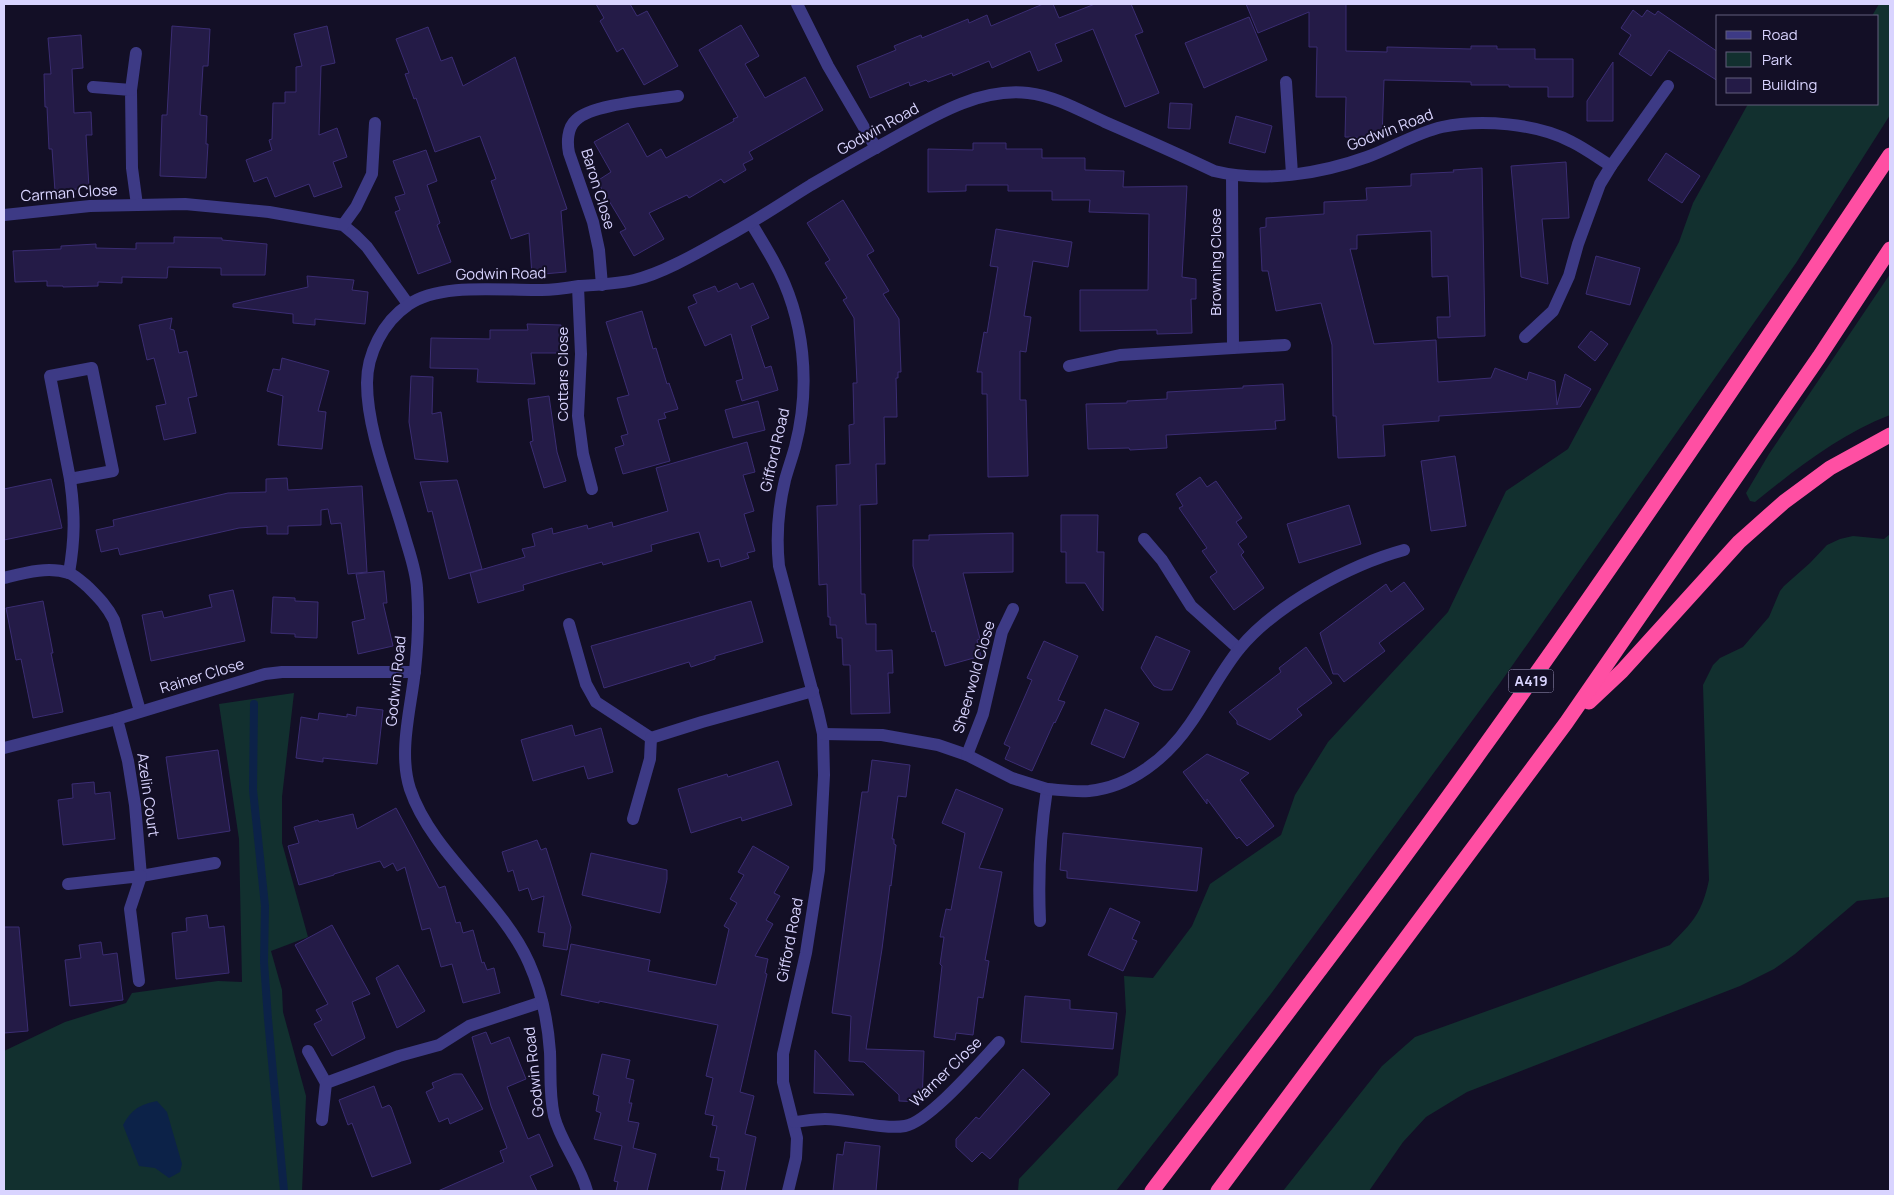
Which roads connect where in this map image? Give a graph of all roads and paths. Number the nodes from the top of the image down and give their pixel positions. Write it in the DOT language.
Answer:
graph roads {
  1 [pos="797,4"];
  2 [pos="136,53"];
  3 [pos="1286,82"];
  4 [pos="1668,86"];
  5 [pos="93,87"];
  6 [pos="131,90"];
  7 [pos="678,96"];
  8 [pos="375,123"];
  9 [pos="876,148"];
  10 [pos="1890,156"];
  11 [pos="1611,166"];
  12 [pos="1292,174"];
  13 [pos="1232,175"];
  14 [pos="137,205"];
  15 [pos="4,215"];
  16 [pos="751,223"];
  17 [pos="343,226"];
  18 [pos="1890,249"];
  19 [pos="602,285"];
  20 [pos="578,287"];
  21 [pos="408,304"];
  22 [pos="1525,337"];
  23 [pos="1285,345"];
  24 [pos="1233,348"];
  25 [pos="1069,366"];
  26 [pos="1890,435"];
  27 [pos="70,479"];
  28 [pos="592,489"];
  29 [pos="1144,539"];
  30 [pos="1404,550"];
  31 [pos="69,573"];
  32 [pos="4,578"];
  33 [pos="1013,609"];
  34 [pos="569,624"];
  35 [pos="1239,649"];
  36 [pos="415,672"];
  37 [pos="813,691"];
  38 [pos="140,711"];
  39 [pos="117,719"];
  40 [pos="1566,723"];
  41 [pos="823,734"];
  42 [pos="651,738"];
  43 [pos="4,748"];
  44 [pos="967,755"];
  45 [pos="1047,789"];
  46 [pos="633,819"];
  47 [pos="215,863"];
  48 [pos="141,876"];
  49 [pos="68,884"];
  50 [pos="1040,922"];
  51 [pos="139,981"];
  52 [pos="542,1002"];
  53 [pos="999,1042"];
  54 [pos="308,1051"];
  55 [pos="326,1084"];
  56 [pos="322,1120"];
  57 [pos="794,1122"];
  58 [pos="587,1191"];
  59 [pos="788,1191"];
  60 [pos="1152,1191"];
  61 [pos="1218,1191"];
  1 -- 9 [label="street"];
  2 -- 6 [label="street, Carman Close"];
  3 -- 12 [label="street"];
  4 -- 11 [label="street"];
  5 -- 6 [label="street"];
  6 -- 14 [label="street, Carman Close"];
  7 -- 19 [label="street, Baron Close"];
  8 -- 17 [label="street"];
  9 -- 13 [label="street, Godwin Road"];
  9 -- 16 [label="street, Godwin Road"];
  10 -- 60 [label="highway, A419"];
  11 -- 12 [label="street, Godwin Road"];
  11 -- 22 [label="street"];
  12 -- 13 [label="street, Godwin Road"];
  13 -- 24 [label="street, Browning Close"];
  14 -- 15 [label="street, Carman Close"];
  14 -- 17 [label="street, Carman Close"];
  16 -- 19 [label="street, Godwin Road"];
  16 -- 37 [label="street, Gifford Road"];
  17 -- 21 [label="street"];
  18 -- 40 [label="highway"];
  19 -- 20 [label="street, Godwin Road"];
  20 -- 21 [label="street, Godwin Road"];
  20 -- 28 [label="street, Cottars Close"];
  21 -- 36 [label="street, Godwin Road"];
  23 -- 24 [label="street"];
  24 -- 25 [label="street"];
  26 -- 40 [label="highway"];
  27 -- 27 [label="street"];
  27 -- 31 [label="street"];
  29 -- 35 [label="street"];
  30 -- 35 [label="street, Sheerwold Close"];
  31 -- 32 [label="street"];
  31 -- 38 [label="street"];
  33 -- 44 [label="street, Sheerwold Close"];
  34 -- 42 [label="street"];
  35 -- 45 [label="street, Sheerwold Close"];
  36 -- 38 [label="street, Rainer Close"];
  36 -- 52 [label="street, Godwin Road"];
  37 -- 41 [label="street, Gifford Road"];
  37 -- 42 [label="street"];
  38 -- 39 [label="street, Rainer Close"];
  39 -- 43 [label="street, Rainer Close"];
  39 -- 48 [label="street, Azelin Court"];
  40 -- 61 [label="highway"];
  41 -- 44 [label="street, Sheerwold Close"];
  41 -- 57 [label="street, Gifford Road"];
  42 -- 46 [label="street"];
  44 -- 45 [label="street, Sheerwold Close"];
  45 -- 50 [label="street"];
  47 -- 48 [label="street"];
  48 -- 49 [label="street"];
  48 -- 51 [label="street, Azelin Court"];
  52 -- 55 [label="street, Godwin Road"];
  52 -- 58 [label="street, Godwin Road"];
  53 -- 57 [label="street, Warner Close"];
  54 -- 55 [label="street"];
  55 -- 56 [label="street"];
  57 -- 59 [label="street, Gifford Road"];
}
